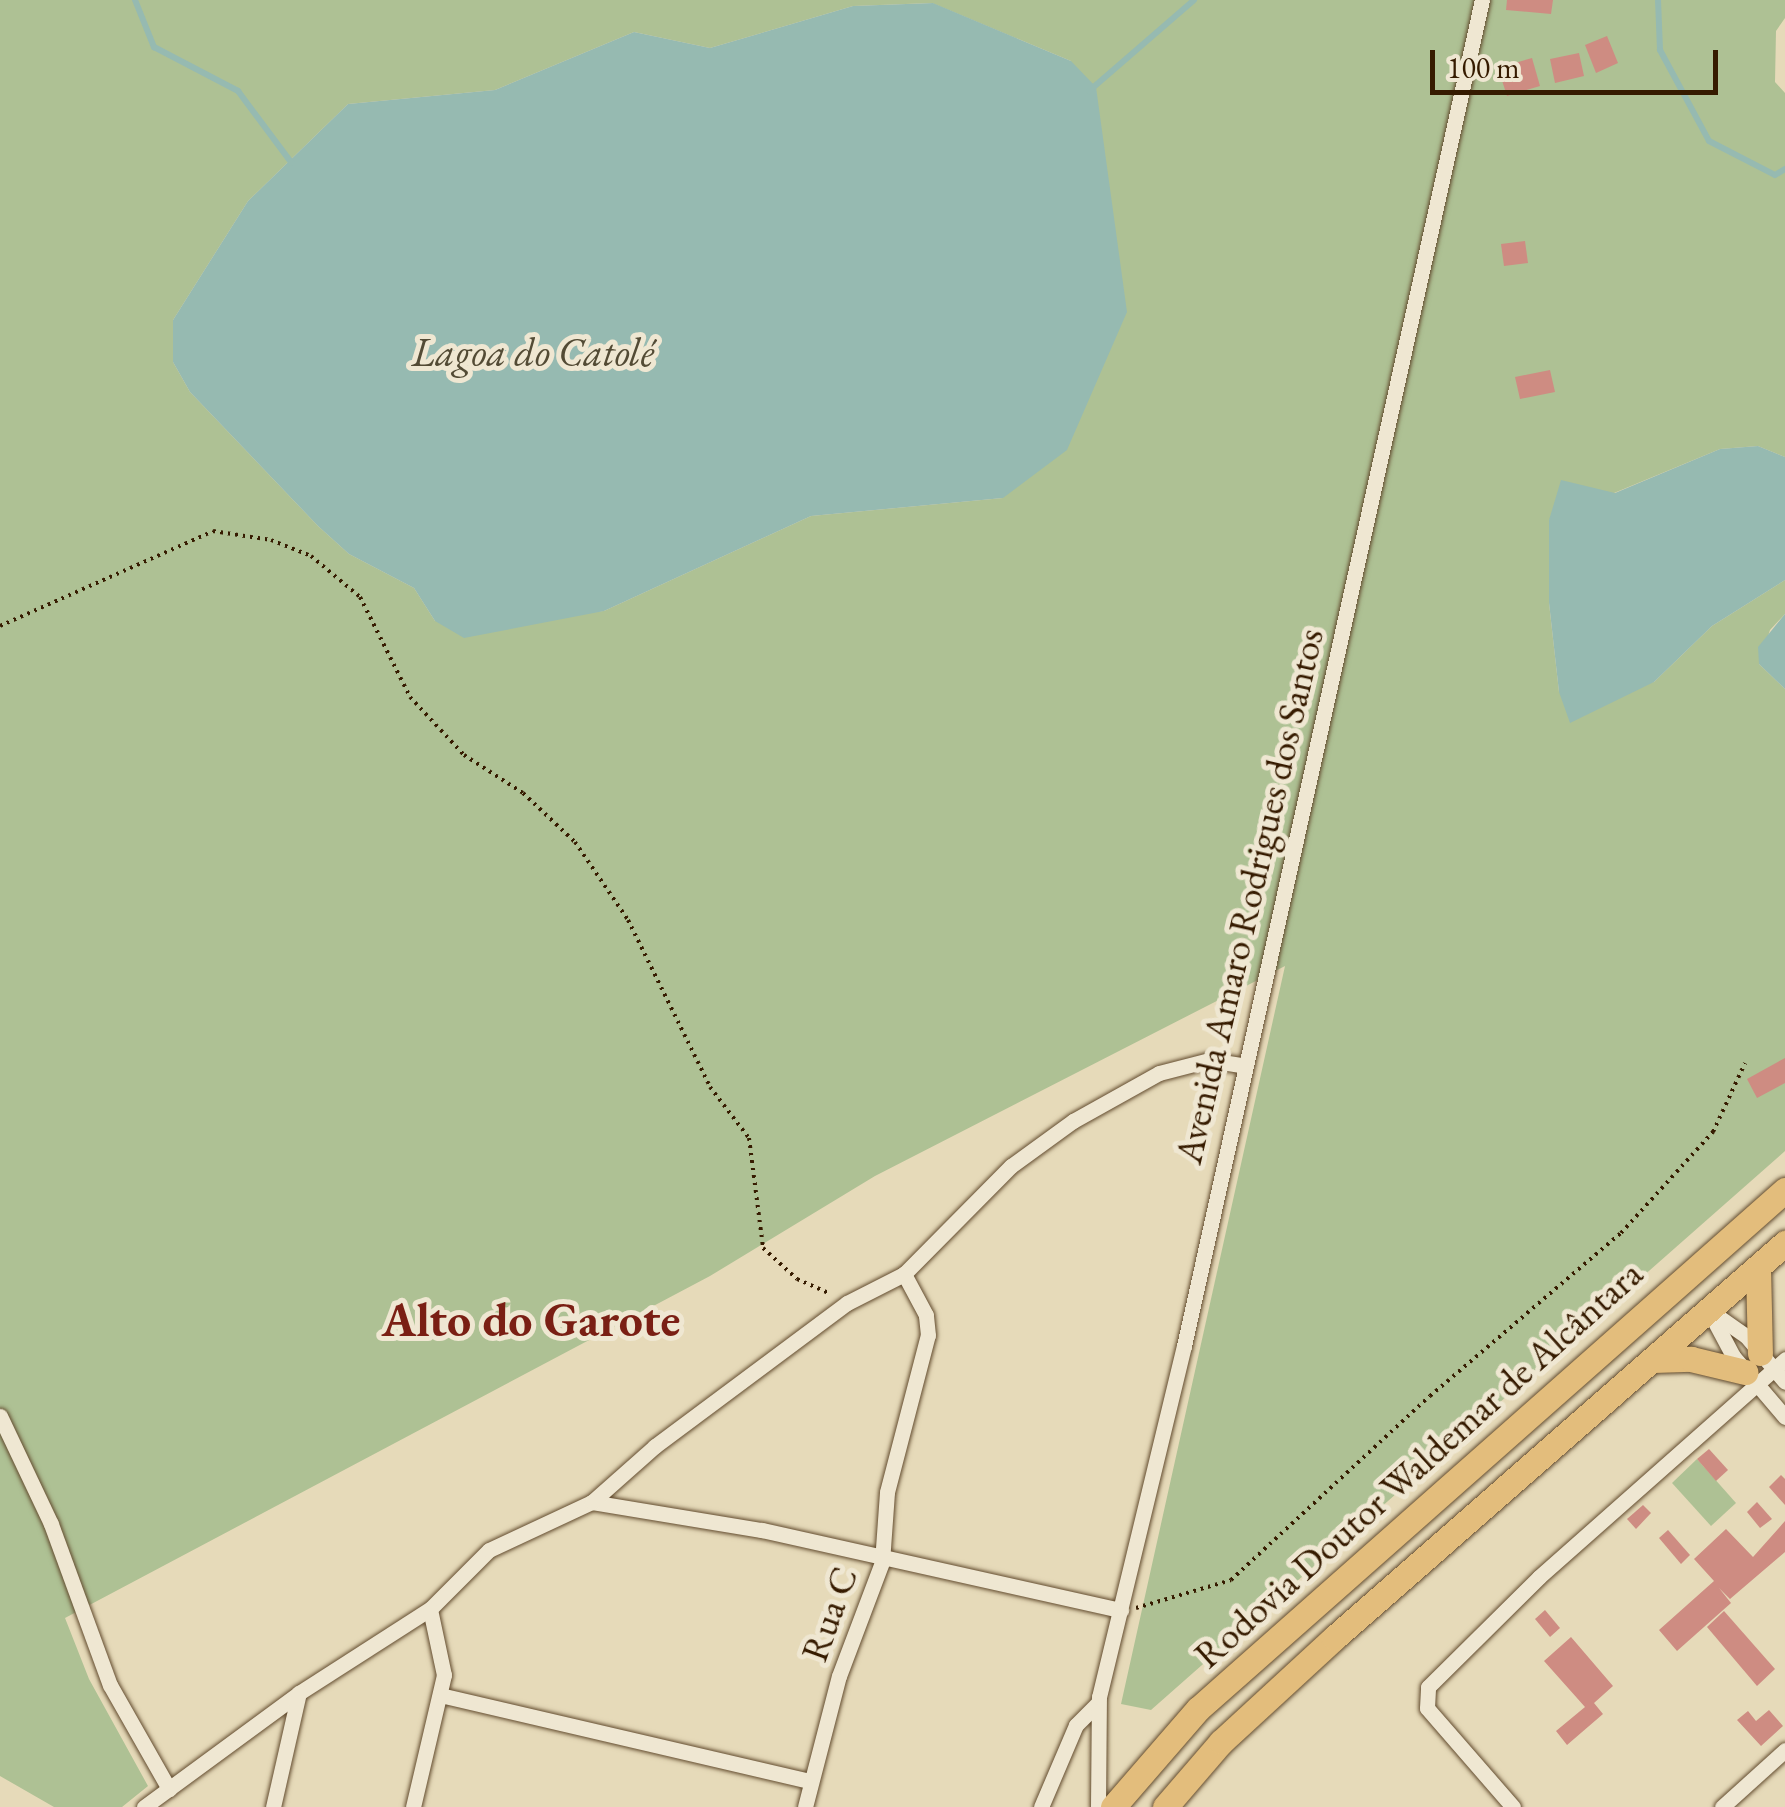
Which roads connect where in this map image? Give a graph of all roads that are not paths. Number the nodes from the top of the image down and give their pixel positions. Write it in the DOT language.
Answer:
graph roads {
  1 [pos="1482,0"];
  2 [pos="1241,1065"];
  3 [pos="1785,1190"];
  4 [pos="1785,1243"];
  5 [pos="1758,1267"];
  6 [pos="904,1274"];
  7 [pos="1710,1311"];
  8 [pos="1653,1360"];
  9 [pos="1764,1367"];
  10 [pos="1785,1382"];
  11 [pos="0,1416"];
  12 [pos="1785,1417"];
  13 [pos="592,1502"];
  14 [pos="882,1562"];
  15 [pos="430,1609"];
  16 [pos="1121,1610"];
  17 [pos="299,1692"];
  18 [pos="440,1695"];
  19 [pos="1098,1703"];
  20 [pos="1785,1750"];
  21 [pos="810,1781"];
  22 [pos="169,1789"];
  23 [pos="144,1807"];
  24 [pos="273,1807"];
  25 [pos="413,1807"];
  26 [pos="805,1807"];
  27 [pos="1041,1807"];
  28 [pos="1098,1807"];
  29 [pos="1112,1807"];
  30 [pos="1165,1807"];
  31 [pos="1513,1807"];
  32 [pos="1722,1807"];
  1 -- 2 [label="street, Avenida Amaro Rodrigues dos Santos"];
  2 -- 6 [label="street"];
  2 -- 16 [label="street, Avenida Amaro Rodrigues dos Santos"];
  3 -- 29 [label="highway, Rodovia Doutor Waldemar de Alcântara"];
  4 -- 5 [label="highway, Rodovia Doutor Waldemar de Alcântara"];
  5 -- 7 [label="highway, Rodovia Doutor Waldemar de Alcântara"];
  5 -- 9 [label="highway"];
  6 -- 13 [label="street"];
  6 -- 14 [label="street"];
  7 -- 8 [label="highway, Rodovia Doutor Waldemar de Alcântara"];
  7 -- 9 [label="street"];
  7 -- 9 [label="street"];
  8 -- 9 [label="highway"];
  8 -- 30 [label="highway, Rodovia Doutor Waldemar de Alcântara"];
  9 -- 10 [label="street"];
  9 -- 12 [label="street"];
  9 -- 31 [label="street"];
  11 -- 22 [label="street"];
  13 -- 14 [label="street"];
  13 -- 15 [label="street"];
  14 -- 16 [label="street, Rua C"];
  14 -- 21 [label="street, Rua C"];
  15 -- 17 [label="street"];
  15 -- 18 [label="street"];
  16 -- 19 [label="street, Avenida Amaro Rodrigues dos Santos"];
  17 -- 22 [label="street"];
  17 -- 24 [label="street"];
  18 -- 21 [label="street"];
  18 -- 25 [label="street"];
  19 -- 27 [label="street"];
  19 -- 28 [label="street, Avenida Amaro Rodrigues dos Santos"];
  20 -- 32 [label="street"];
  21 -- 26 [label="street, Rua C"];
  22 -- 23 [label="street"];
}
